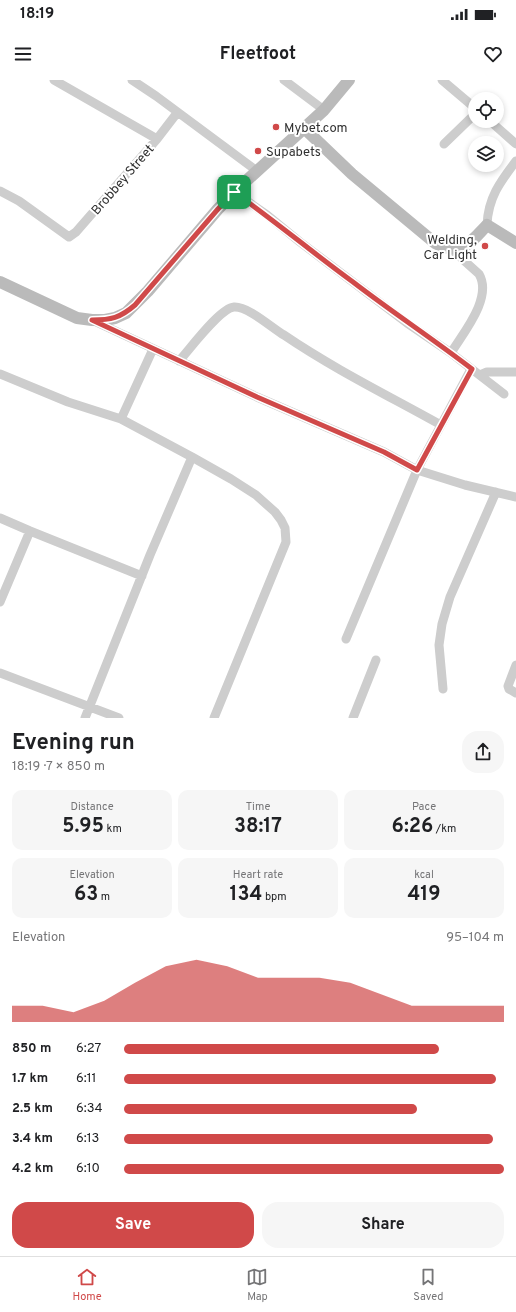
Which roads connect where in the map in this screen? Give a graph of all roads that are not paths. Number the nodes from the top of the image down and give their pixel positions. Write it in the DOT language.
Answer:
graph roads {
  1 [pos="54,80"];
  2 [pos="132,80"];
  3 [pos="284,80"];
  4 [pos="349,80"];
  5 [pos="442,80"];
  6 [pos="468,102"];
  7 [pos="324,110"];
  8 [pos="177,113"];
  9 [pos="468,121"];
  10 [pos="498,128"];
  11 [pos="305,129"];
  12 [pos="157,139"];
  13 [pos="444,144"];
  14 [pos="516,144"];
  15 [pos="516,161"];
  16 [pos="257,171"];
  17 [pos="0,191"];
  18 [pos="234,192"];
  19 [pos="486,225"];
  20 [pos="516,243"];
  21 [pos="450,248"];
  22 [pos="0,282"];
  23 [pos="92,320"];
  24 [pos="153,349"];
  25 [pos="451,353"];
  26 [pos="179,361"];
  27 [pos="472,369"];
  28 [pos="516,372"];
  29 [pos="0,374"];
  30 [pos="480,375"];
  31 [pos="504,394"];
  32 [pos="121,419"];
  33 [pos="441,426"];
  34 [pos="192,457"];
  35 [pos="417,470"];
  36 [pos="496,492"];
  37 [pos="516,497"];
  38 [pos="0,518"];
  39 [pos="30,531"];
  40 [pos="142,576"];
  41 [pos="0,602"];
  42 [pos="346,639"];
  43 [pos="376,660"];
  44 [pos="516,665"];
  45 [pos="0,672"];
  46 [pos="443,689"];
  47 [pos="516,693"];
  48 [pos="89,707"];
  49 [pos="85,718"];
  50 [pos="118,718"];
  51 [pos="214,718"];
  52 [pos="353,718"];
  1 -- 12 [label="street"];
  2 -- 8 [label="street"];
  3 -- 7 [label="street"];
  4 -- 7 [label="street"];
  5 -- 6 [label="street"];
  7 -- 11 [label="street"];
  8 -- 12 [label="street, Brobbey Street"];
  8 -- 16 [label="street"];
  9 -- 13 [label="street"];
  10 -- 14 [label="street"];
  11 -- 16 [label="street"];
  11 -- 21 [label="street"];
  12 -- 17 [label="street, Brobbey Street"];
  15 -- 19 [label="street"];
  16 -- 18 [label="street"];
  18 -- 23 [label="street"];
  18 -- 25 [label="street"];
  19 -- 20 [label="street"];
  19 -- 21 [label="street"];
  21 -- 25 [label="street"];
  22 -- 23 [label="street"];
  23 -- 24 [label="street"];
  24 -- 26 [label="street"];
  24 -- 32 [label="street"];
  25 -- 27 [label="street"];
  26 -- 33 [label="street"];
  26 -- 35 [label="street"];
  27 -- 30 [label="street"];
  27 -- 33 [label="street"];
  28 -- 30 [label="street"];
  29 -- 32 [label="street"];
  30 -- 31 [label="street"];
  32 -- 34 [label="street"];
  33 -- 35 [label="street"];
  34 -- 40 [label="street"];
  34 -- 51 [label="street"];
  35 -- 36 [label="street"];
  35 -- 42 [label="street"];
  36 -- 37 [label="street"];
  36 -- 46 [label="street"];
  38 -- 39 [label="street"];
  39 -- 40 [label="street"];
  39 -- 41 [label="street"];
  40 -- 48 [label="street"];
  43 -- 52 [label="street"];
  44 -- 47 [label="street"];
  45 -- 48 [label="street"];
  48 -- 49 [label="street"];
  48 -- 50 [label="street"];
}
